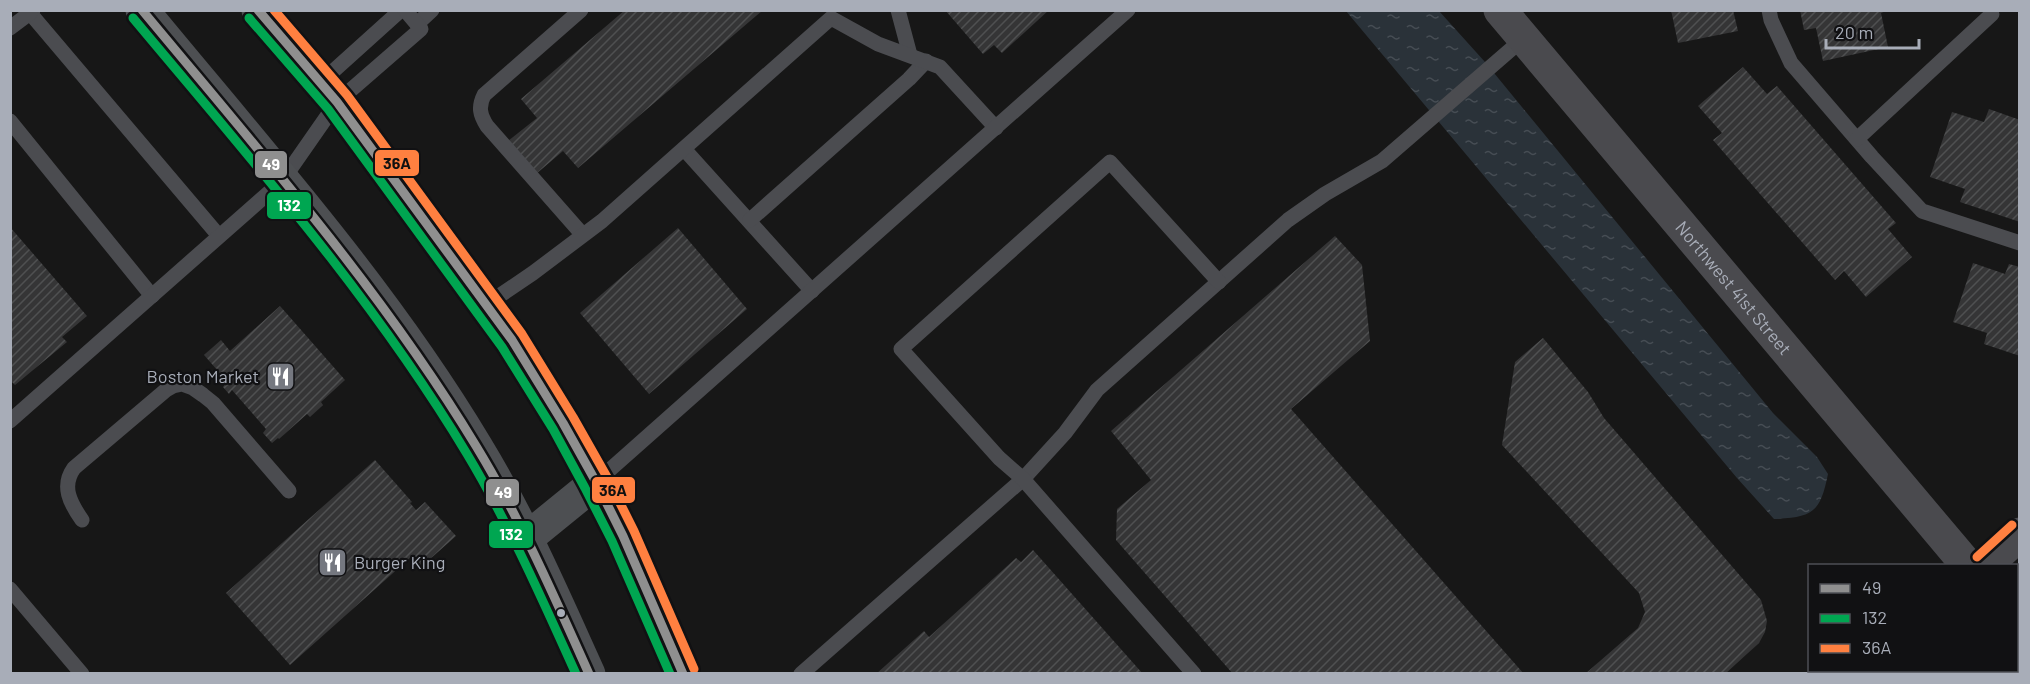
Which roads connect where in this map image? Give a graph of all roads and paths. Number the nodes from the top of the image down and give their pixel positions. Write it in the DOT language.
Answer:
graph roads {
  1 [pos="142,10"];
  2 [pos="258,10"];
  3 [pos="403,10"];
  4 [pos="432,10"];
  5 [pos="581,10"];
  6 [pos="898,10"];
  7 [pos="1128,10"];
  8 [pos="1500,10"];
  9 [pos="1769,10"];
  10 [pos="32,12"];
  11 [pos="828,14"];
  12 [pos="1992,14"];
  13 [pos="419,27"];
  14 [pos="10,28"];
  15 [pos="1515,45"];
  16 [pos="910,55"];
  17 [pos="926,61"];
  18 [pos="328,93"];
  19 [pos="10,121"];
  20 [pos="996,128"];
  21 [pos="1857,140"];
  22 [pos="684,149"];
  23 [pos="282,181"];
  24 [pos="750,220"];
  25 [pos="582,234"];
  26 [pos="219,236"];
  27 [pos="2019,243"];
  28 [pos="1219,282"];
  29 [pos="812,291"];
  30 [pos="152,296"];
  31 [pos="486,305"];
  32 [pos="10,421"];
  33 [pos="1023,478"];
  34 [pos="596,482"];
  35 [pos="289,491"];
  36 [pos="82,520"];
  37 [pos="2019,534"];
  38 [pos="526,539"];
  39 [pos="1966,564"];
  40 [pos="1987,564"];
  41 [pos="10,589"];
  42 [pos="82,674"];
  43 [pos="589,674"];
  44 [pos="683,674"];
  45 [pos="801,674"];
  46 [pos="1194,674"];
  1 -- 23 [label="main road"];
  2 -- 18 [label="main road"];
  3 -- 13 [label="lane"];
  3 -- 18 [label="lane"];
  4 -- 13 [label="lane"];
  5 -- 25 [label="lane"];
  6 -- 16 [label="lane"];
  7 -- 20 [label="lane"];
  8 -- 15 [label="street, Northwest 41st Street"];
  9 -- 21 [label="lane"];
  10 -- 14 [label="lane"];
  10 -- 26 [label="lane"];
  11 -- 16 [label="lane"];
  11 -- 22 [label="lane"];
  12 -- 21 [label="lane"];
  13 -- 18 [label="lane"];
  15 -- 28 [label="lane"];
  15 -- 39 [label="street, Northwest 41st Street"];
  16 -- 17 [label="lane"];
  17 -- 20 [label="lane"];
  17 -- 24 [label="lane"];
  18 -- 23 [label="lane"];
  18 -- 31 [label="main road"];
  19 -- 30 [label="lane"];
  20 -- 29 [label="lane"];
  21 -- 27 [label="lane"];
  22 -- 24 [label="lane"];
  22 -- 25 [label="lane"];
  23 -- 26 [label="lane"];
  23 -- 38 [label="main road"];
  24 -- 29 [label="lane"];
  25 -- 31 [label="lane"];
  26 -- 30 [label="lane"];
  28 -- 33 [label="lane"];
  28 -- 33 [label="lane"];
  29 -- 34 [label="lane"];
  30 -- 32 [label="lane"];
  31 -- 34 [label="main road"];
  33 -- 45 [label="lane"];
  33 -- 46 [label="lane"];
  34 -- 38 [label="main road"];
  34 -- 44 [label="main road"];
  35 -- 36 [label="lane"];
  37 -- 40 [label="street"];
  38 -- 43 [label="main road"];
  41 -- 42 [label="lane"];
}
